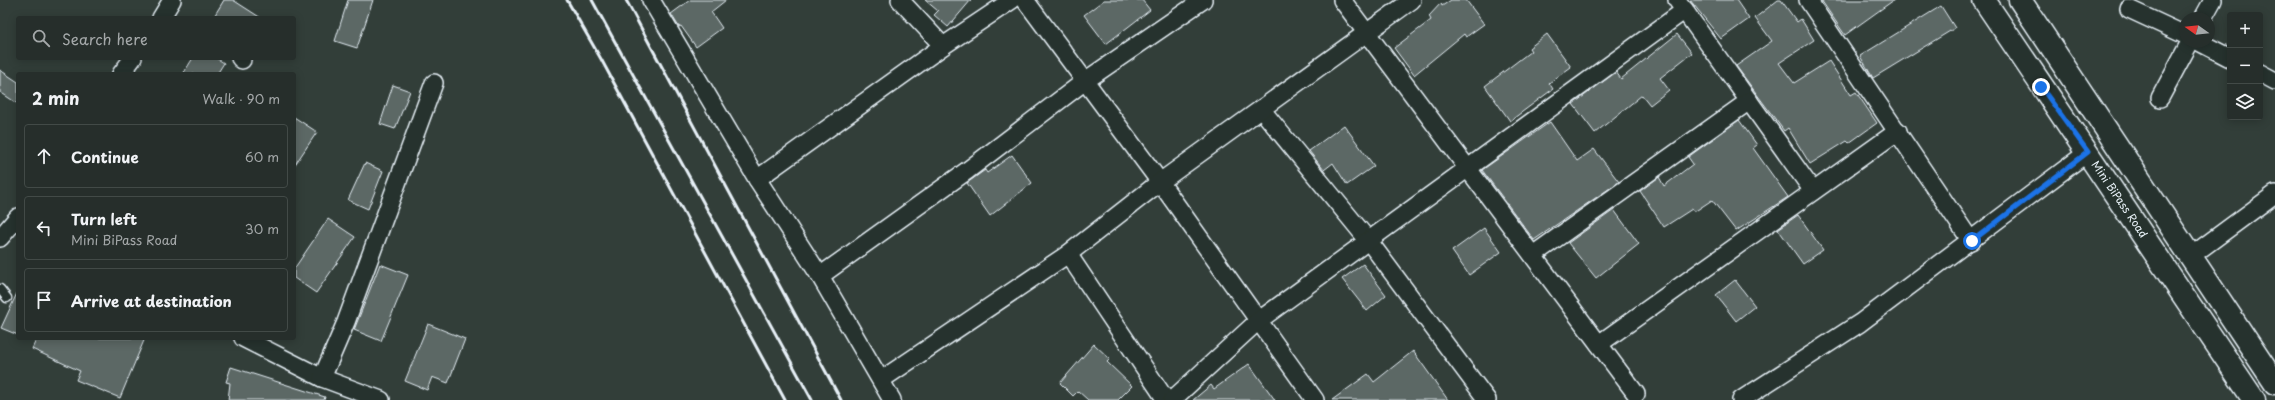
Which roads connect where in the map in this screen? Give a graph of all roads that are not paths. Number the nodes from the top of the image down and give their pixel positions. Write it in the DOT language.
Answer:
graph roads {
  1 [pos="172,0"];
  2 [pos="651,0"];
  3 [pos="900,0"];
  4 [pos="1012,0"];
  5 [pos="1024,0"];
  6 [pos="1203,0"];
  7 [pos="1342,0"];
  8 [pos="1412,0"];
  9 [pos="1808,0"];
  10 [pos="1984,0"];
  11 [pos="2020,0"];
  12 [pos="2213,0"];
  13 [pos="1681,5"];
  14 [pos="2129,9"];
  15 [pos="2206,12"];
  16 [pos="162,16"];
  17 [pos="1367,32"];
  18 [pos="2179,32"];
  19 [pos="943,46"];
  20 [pos="2187,48"];
  21 [pos="2211,48"];
  22 [pos="2227,56"];
  23 [pos="132,60"];
  24 [pos="122,72"];
  25 [pos="2263,75"];
  26 [pos="1085,81"];
  27 [pos="2275,81"];
  28 [pos="434,83"];
  29 [pos="2160,98"];
  30 [pos="1749,101"];
  31 [pos="1261,109"];
  32 [pos="1898,131"];
  33 [pos="2088,152"];
  34 [pos="1468,167"];
  35 [pos="757,179"];
  36 [pos="1160,182"];
  37 [pos="1813,191"];
  38 [pos="2275,194"];
  39 [pos="16,220"];
  40 [pos="0,238"];
  41 [pos="1368,240"];
  42 [pos="1972,241"];
  43 [pos="1068,254"];
  44 [pos="1533,255"];
  45 [pos="2190,256"];
  46 [pos="820,276"];
  47 [pos="0,289"];
  48 [pos="7,298"];
  49 [pos="1258,321"];
  50 [pos="247,340"];
  51 [pos="1599,344"];
  52 [pos="322,378"];
  53 [pos="881,380"];
  54 [pos="2275,383"];
  55 [pos="1636,394"];
  56 [pos="381,400"];
  57 [pos="892,400"];
  58 [pos="1166,400"];
  59 [pos="1172,400"];
  60 [pos="1315,400"];
  61 [pos="1487,400"];
  62 [pos="1741,400"];
  63 [pos="2254,400"];
  1 -- 16 [label="street"];
  2 -- 35 [label="street"];
  3 -- 19 [label="street"];
  4 -- 19 [label="street"];
  5 -- 26 [label="street"];
  6 -- 26 [label="street"];
  7 -- 17 [label="street"];
  8 -- 17 [label="street"];
  9 -- 32 [label="street"];
  10 -- 33 [label="main road, Mini BiPass Road"];
  11 -- 45 [label="main road"];
  12 -- 15 [label="street"];
  13 -- 30 [label="street"];
  13 -- 34 [label="street"];
  14 -- 18 [label="street"];
  17 -- 31 [label="street"];
  17 -- 34 [label="street"];
  19 -- 35 [label="street"];
  20 -- 29 [label="street"];
  21 -- 22 [label="street"];
  23 -- 24 [label="street"];
  25 -- 27 [label="street"];
  26 -- 36 [label="street"];
  26 -- 46 [label="street"];
  28 -- 52 [label="street"];
  30 -- 37 [label="street"];
  30 -- 44 [label="street"];
  31 -- 36 [label="street"];
  31 -- 41 [label="street"];
  32 -- 37 [label="street"];
  32 -- 42 [label="street"];
  33 -- 42 [label="street"];
  33 -- 63 [label="main road, Mini BiPass Road"];
  34 -- 41 [label="street"];
  34 -- 44 [label="street"];
  35 -- 46 [label="street"];
  36 -- 43 [label="street"];
  36 -- 49 [label="street"];
  37 -- 51 [label="street"];
  38 -- 45 [label="street"];
  39 -- 40 [label="street"];
  41 -- 49 [label="street"];
  41 -- 61 [label="street"];
  42 -- 62 [label="street"];
  43 -- 53 [label="street"];
  43 -- 58 [label="street"];
  44 -- 51 [label="street"];
  45 -- 54 [label="main road"];
  46 -- 53 [label="street"];
  47 -- 48 [label="lane"];
  49 -- 59 [label="street"];
  49 -- 60 [label="street"];
  50 -- 52 [label="street"];
  51 -- 55 [label="street"];
  52 -- 56 [label="street"];
  53 -- 57 [label="street"];
}
